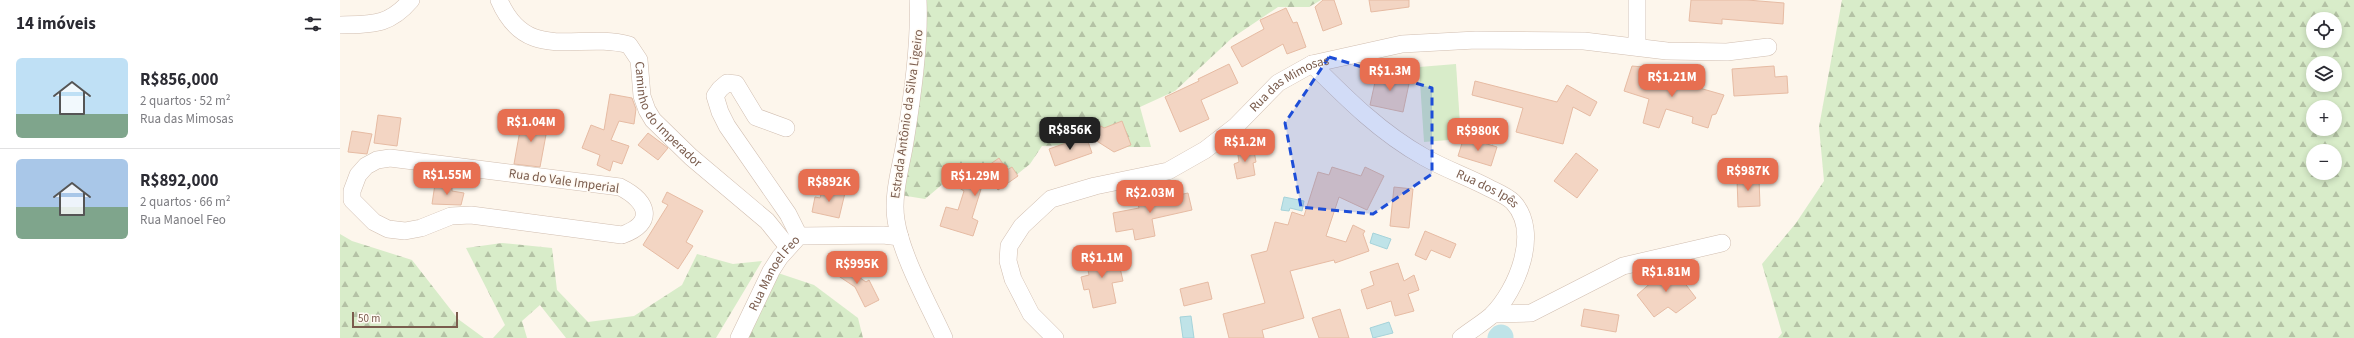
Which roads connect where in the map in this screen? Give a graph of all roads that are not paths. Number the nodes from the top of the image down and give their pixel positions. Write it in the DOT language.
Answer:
graph roads {
  1 [pos="412,0"];
  2 [pos="499,0"];
  3 [pos="918,0"];
  4 [pos="1637,0"];
  5 [pos="340,25"];
  6 [pos="1637,47"];
  7 [pos="1768,47"];
  8 [pos="1312,64"];
  9 [pos="786,128"];
  10 [pos="346,191"];
  11 [pos="900,237"];
  12 [pos="794,242"];
  13 [pos="1722,243"];
  14 [pos="1493,314"];
  15 [pos="739,338"];
  16 [pos="944,338"];
  17 [pos="1055,338"];
  18 [pos="1461,338"];
  1 -- 5 [label="street"];
  2 -- 12 [label="street, Caminho do Imperador"];
  3 -- 11 [label="street, Estrada Antônio da Silva Ligeiro"];
  4 -- 6 [label="street"];
  6 -- 7 [label="street, Rua das Mimosas"];
  6 -- 8 [label="street, Rua das Mimosas"];
  8 -- 14 [label="street, Rua dos Ipês"];
  8 -- 17 [label="street, Rua das Mimosas"];
  9 -- 12 [label="street"];
  10 -- 10 [label="street, Rua do Vale Imperial"];
  11 -- 12 [label="street, Rua Manoel Feo"];
  11 -- 16 [label="street, Estrada Antônio da Silva Ligeiro"];
  12 -- 15 [label="street, Rua Manoel Feo"];
  13 -- 14 [label="street"];
  14 -- 18 [label="street, Rua dos Ipês"];
}
